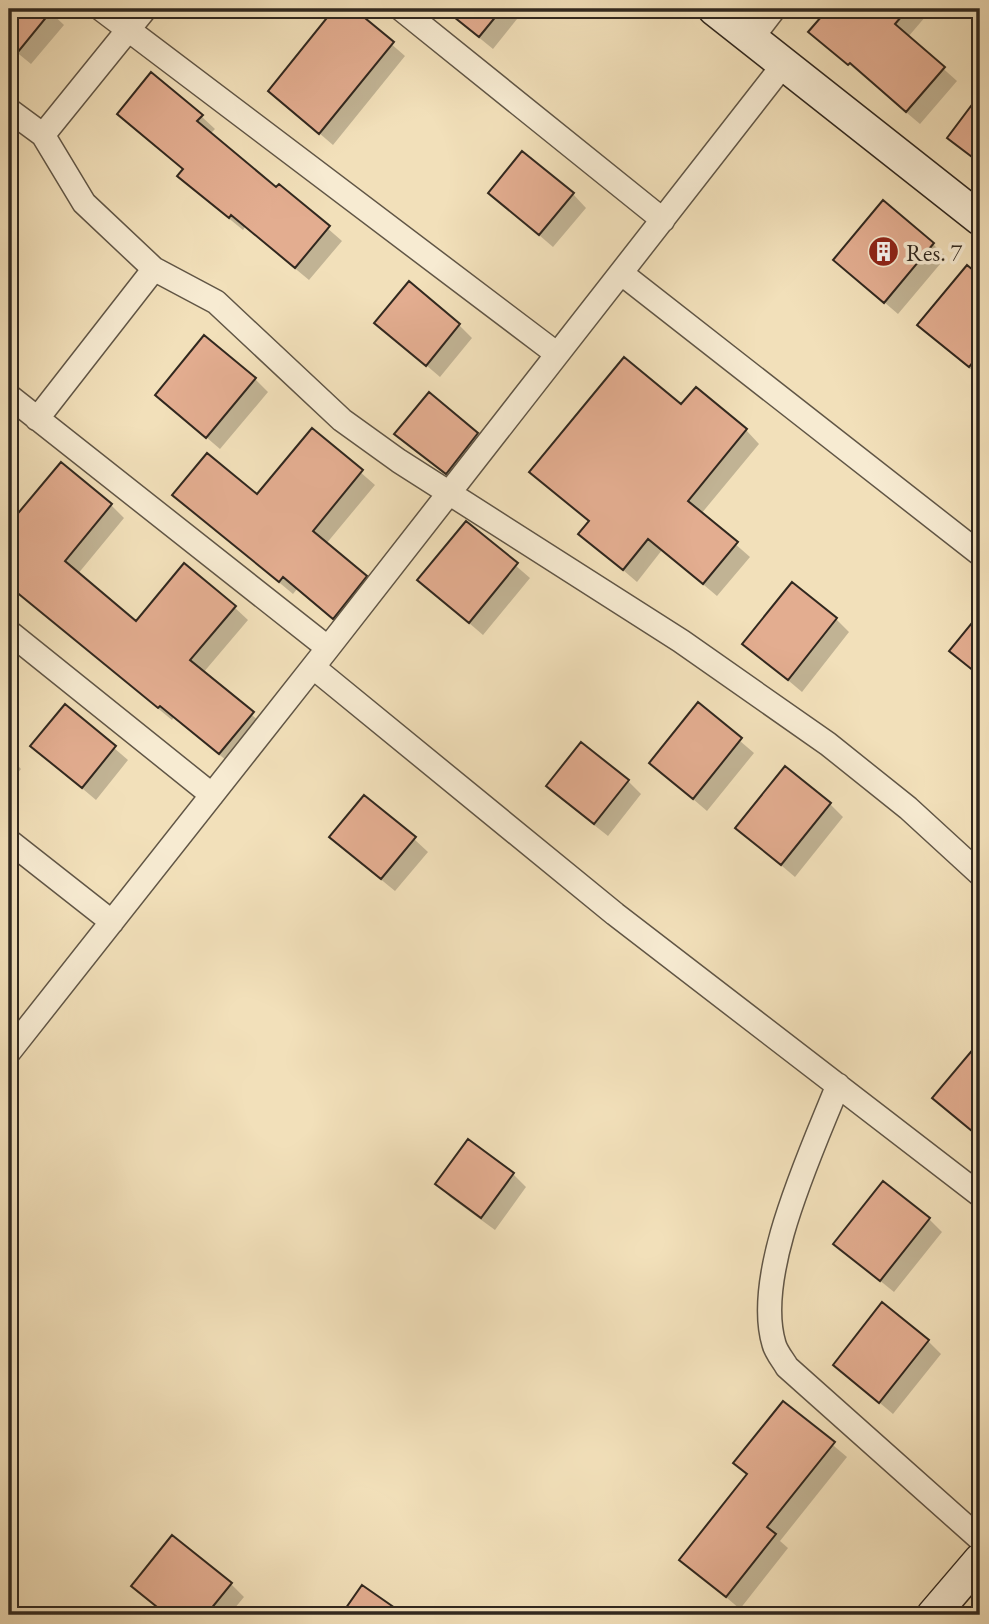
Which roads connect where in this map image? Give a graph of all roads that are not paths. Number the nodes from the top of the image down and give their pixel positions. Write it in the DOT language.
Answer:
graph roads {
  1 [pos="101,9"];
  2 [pos="145,9"];
  3 [pos="401,9"];
  4 [pos="714,9"];
  5 [pos="774,9"];
  6 [pos="129,30"];
  7 [pos="751,39"];
  8 [pos="784,64"];
  9 [pos="9,110"];
  10 [pos="43,135"];
  11 [pos="980,219"];
  12 [pos="663,220"];
  13 [pos="154,269"];
  14 [pos="621,273"];
  15 [pos="557,354"];
  16 [pos="9,396"];
  17 [pos="37,419"];
  18 [pos="449,493"];
  19 [pos="980,554"];
  20 [pos="9,632"];
  21 [pos="328,648"];
  22 [pos="313,667"];
  23 [pos="212,795"];
  24 [pos="9,841"];
  25 [pos="980,874"];
  26 [pos="112,922"];
  27 [pos="9,1052"];
  28 [pos="838,1085"];
  29 [pos="980,1195"];
  30 [pos="980,1539"];
  31 [pos="980,1560"];
  32 [pos="933,1615"];
  1 -- 6 [label="street"];
  2 -- 6 [label="street"];
  3 -- 12 [label="street"];
  4 -- 7 [label="street"];
  5 -- 7 [label="street"];
  6 -- 10 [label="street"];
  6 -- 15 [label="street"];
  7 -- 8 [label="street"];
  8 -- 11 [label="street"];
  8 -- 12 [label="street"];
  9 -- 10 [label="street"];
  10 -- 13 [label="street"];
  12 -- 14 [label="street"];
  13 -- 17 [label="street"];
  13 -- 18 [label="street"];
  14 -- 15 [label="street"];
  14 -- 19 [label="street"];
  15 -- 18 [label="street"];
  16 -- 17 [label="street"];
  17 -- 21 [label="street"];
  18 -- 21 [label="street"];
  18 -- 25 [label="street"];
  20 -- 23 [label="street"];
  21 -- 22 [label="street"];
  22 -- 23 [label="street"];
  22 -- 28 [label="street"];
  23 -- 26 [label="street"];
  24 -- 26 [label="street"];
  26 -- 27 [label="street"];
  28 -- 29 [label="street"];
  28 -- 30 [label="street"];
  31 -- 32 [label="street"];
}
